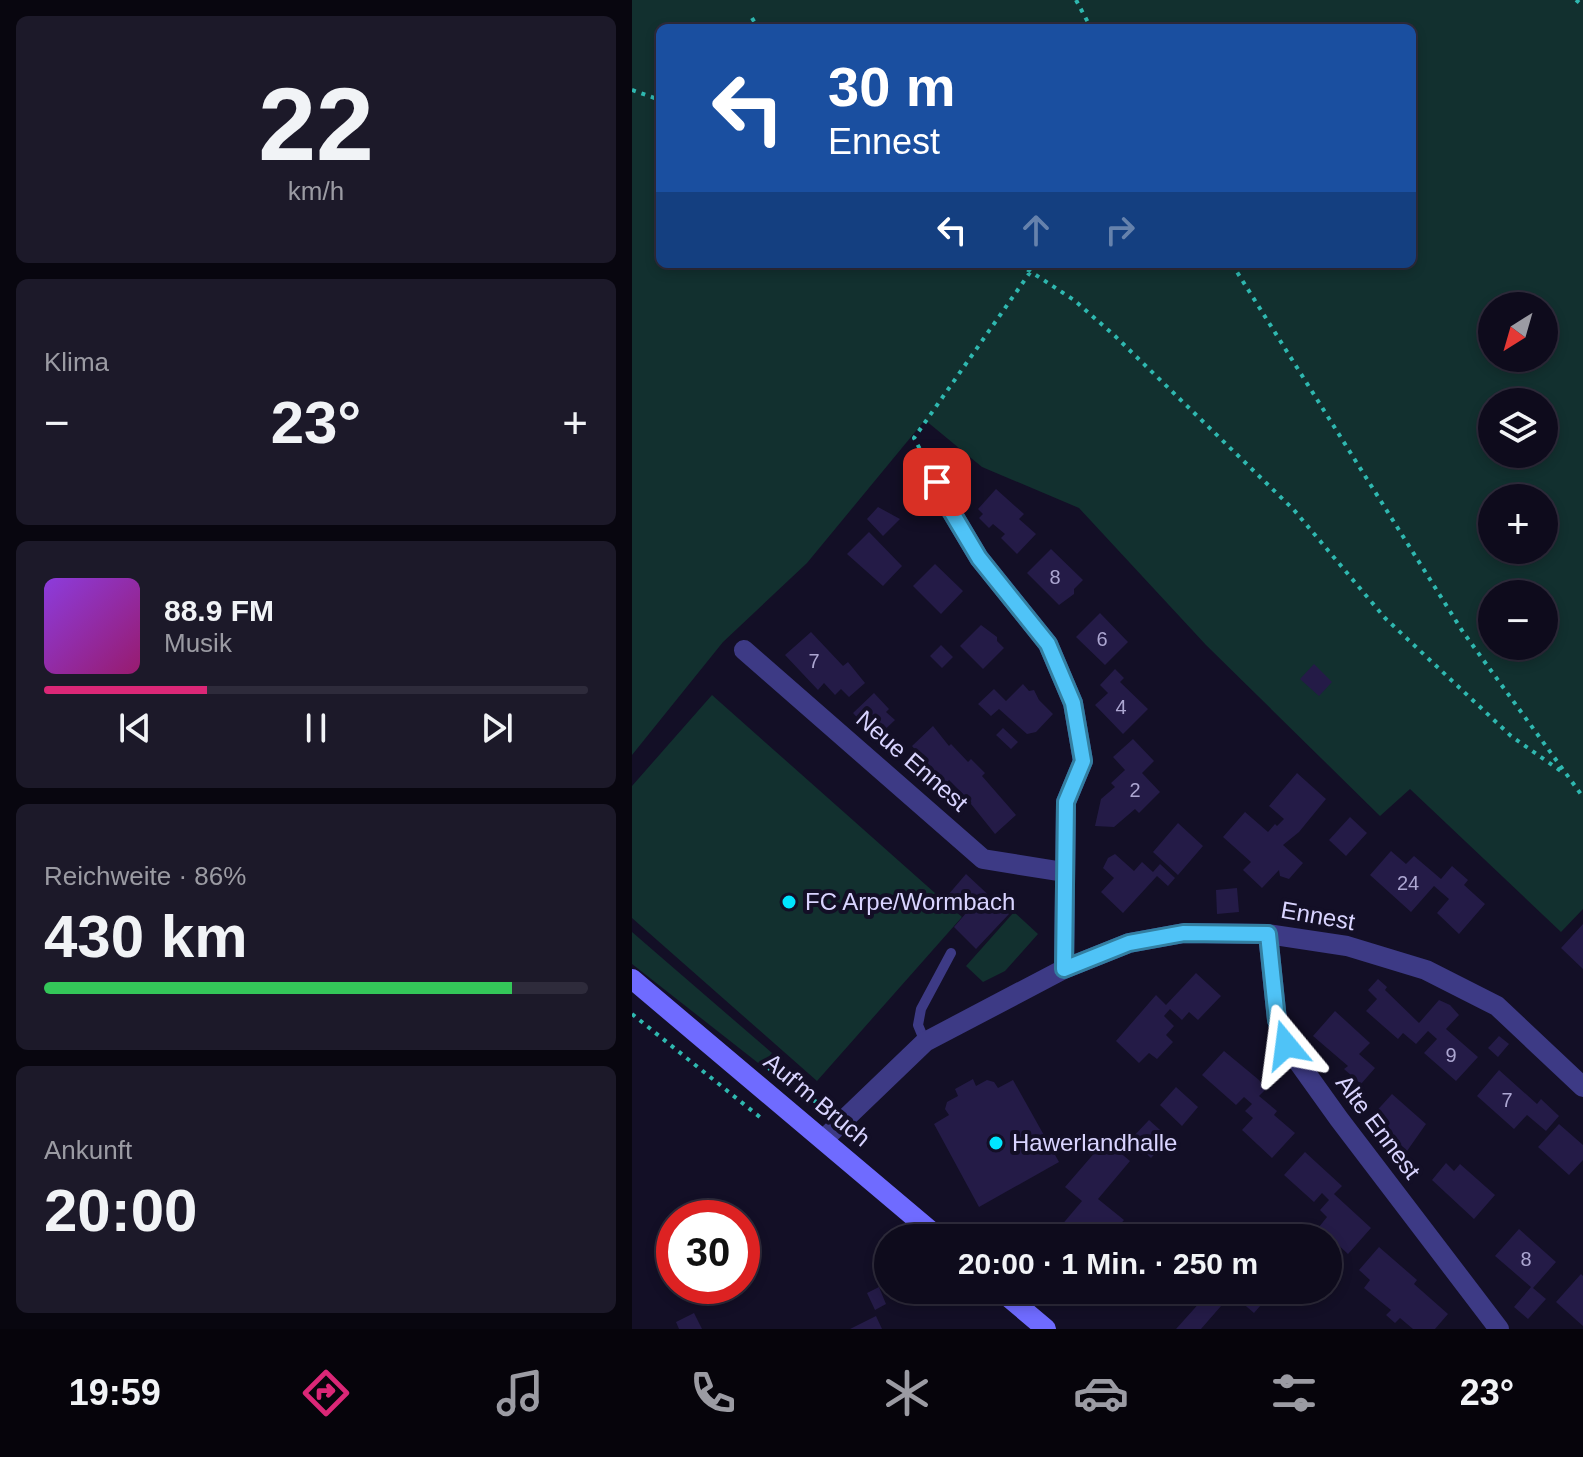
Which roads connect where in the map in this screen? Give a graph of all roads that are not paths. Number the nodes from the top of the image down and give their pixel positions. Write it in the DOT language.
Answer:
graph roads {
  1 [pos="937,482"];
  2 [pos="744,650"];
  3 [pos="1064,872"];
  4 [pos="1268,934"];
  5 [pos="951,953"];
  6 [pos="1064,969"];
  7 [pos="632,979"];
  8 [pos="925,1042"];
  9 [pos="1583,1087"];
  10 [pos="824,1139"];
  11 [pos="923,1224"];
  12 [pos="1017,1304"];
  13 [pos="1046,1329"];
  14 [pos="1499,1329"];
  1 -- 3 [label="street"];
  2 -- 3 [label="street, Neue Ennest"];
  3 -- 6 [label="street"];
  4 -- 6 [label="street, Ennest"];
  4 -- 9 [label="street, Ennest"];
  4 -- 14 [label="street, Alte Ennest"];
  5 -- 8 [label="lane"];
  6 -- 8 [label="street, Ennest"];
  7 -- 10 [label="street, Auf'm Bruch"];
  8 -- 10 [label="street, Ennest"];
  10 -- 11 [label="street, Auf'm Bruch"];
  12 -- 13 [label="street"];
}
